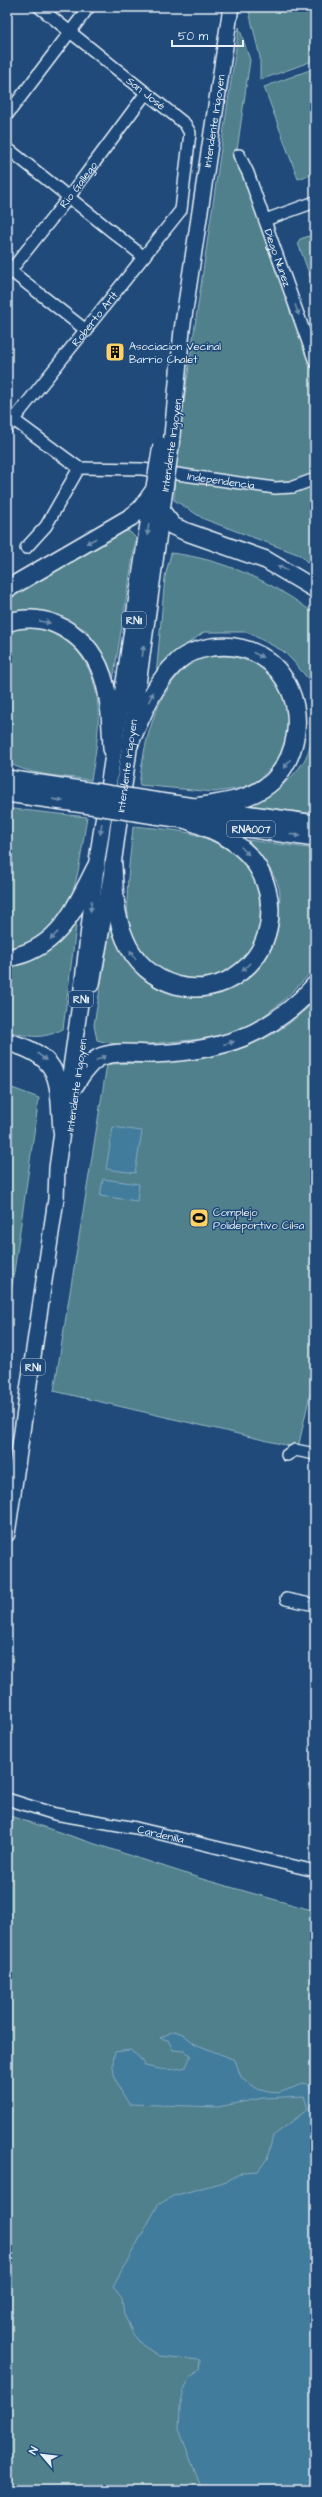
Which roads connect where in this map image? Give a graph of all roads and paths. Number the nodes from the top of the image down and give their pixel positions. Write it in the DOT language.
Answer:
graph roads {
  1 [pos="39,7"];
  2 [pos="89,7"];
  3 [pos="231,7"];
  4 [pos="70,32"];
  5 [pos="146,93"];
  6 [pos="7,115"];
  7 [pos="7,148"];
  8 [pos="239,155"];
  9 [pos="69,197"];
  10 [pos="315,202"];
  11 [pos="181,210"];
  12 [pos="265,220"];
  13 [pos="144,257"];
  14 [pos="8,271"];
  15 [pos="86,331"];
  16 [pos="312,344"];
  17 [pos="315,362"];
  18 [pos="9,421"];
  19 [pos="79,468"];
  20 [pos="315,479"];
  21 [pos="157,489"];
  22 [pos="162,512"];
  23 [pos="26,548"];
  24 [pos="7,589"];
  25 [pos="315,589"];
  26 [pos="7,623"];
  27 [pos="129,745"];
  28 [pos="112,749"];
  29 [pos="7,769"];
  30 [pos="7,779"];
  31 [pos="36,790"];
  32 [pos="7,793"];
  33 [pos="7,801"];
  34 [pos="191,813"];
  35 [pos="315,824"];
  36 [pos="315,838"];
  37 [pos="113,865"];
  38 [pos="96,867"];
  39 [pos="7,958"];
  40 [pos="315,985"];
  41 [pos="7,1042"];
  42 [pos="75,1085"];
  43 [pos="62,1130"];
  44 [pos="56,1199"];
  45 [pos="315,1454"];
  46 [pos="287,1455"];
  47 [pos="7,1534"];
  48 [pos="286,1600"];
  49 [pos="315,1605"];
  50 [pos="7,1799"];
  51 [pos="315,1871"];
  1 -- 4 [label="street, San José"];
  2 -- 4 [label="street"];
  3 -- 21 [label="main road, Intendente Irigoyen / RN11, bridge"];
  4 -- 5 [label="street, San José"];
  4 -- 6 [label="street"];
  5 -- 9 [label="street, Rio Gallego"];
  5 -- 11 [label="street, San José"];
  7 -- 9 [label="street"];
  8 -- 12 [label="street, Diego Nunez"];
  9 -- 13 [label="street"];
  9 -- 14 [label="street, Rio Gallego"];
  10 -- 12 [label="street"];
  11 -- 13 [label="street, Roberto Arlt"];
  12 -- 16 [label="street, Diego Nunez, one-way"];
  13 -- 15 [label="street, Roberto Arlt"];
  14 -- 15 [label="street"];
  15 -- 18 [label="street, Roberto Arlt"];
  16 -- 17 [label="street, Diego Nunez"];
  18 -- 19 [label="street"];
  19 -- 20 [label="street, Independencia"];
  19 -- 23 [label="street"];
  21 -- 22 [label="main road, Intendente Irigoyen / RN11"];
  21 -- 24 [label="highway, one-way"];
  21 -- 28 [label="main road, Intendente Irigoyen / RN11, one-way"];
  25 -- 22 [label="highway, one-way"];
  27 -- 22 [label="main road, Intendente Irigoyen / RN11, one-way"];
  26 -- 28 [label="highway, one-way"];
  27 -- 34 [label="highway, one-way"];
  27 -- 37 [label="main road, Intendente Irigoyen / RN11"];
  28 -- 38 [label="main road, Intendente Irigoyen / RN11, one-way"];
  29 -- 31 [label="highway"];
  30 -- 31 [label="highway, RNA007"];
  31 -- 32 [label="highway, RNA007"];
  31 -- 33 [label="highway"];
  31 -- 34 [label="highway, RNA007, bridge"];
  34 -- 35 [label="highway, RNA007"];
  34 -- 36 [label="highway, RNA007, one-way"];
  34 -- 37 [label="highway, one-way"];
  37 -- 42 [label="main road, Intendente Irigoyen / RN11"];
  38 -- 39 [label="highway, one-way"];
  38 -- 43 [label="main road, Intendente Irigoyen / RN11, one-way"];
  42 -- 40 [label="highway, one-way"];
  41 -- 43 [label="highway, one-way"];
  42 -- 44 [label="main road, Intendente Irigoyen / RN11"];
  43 -- 44 [label="main road, Intendente Irigoyen / RN11"];
  44 -- 47 [label="main road, Intendente Irigoyen / RN11"];
  45 -- 46 [label="street"];
  48 -- 49 [label="street"];
  50 -- 51 [label="street, Cardenilla"];
}
